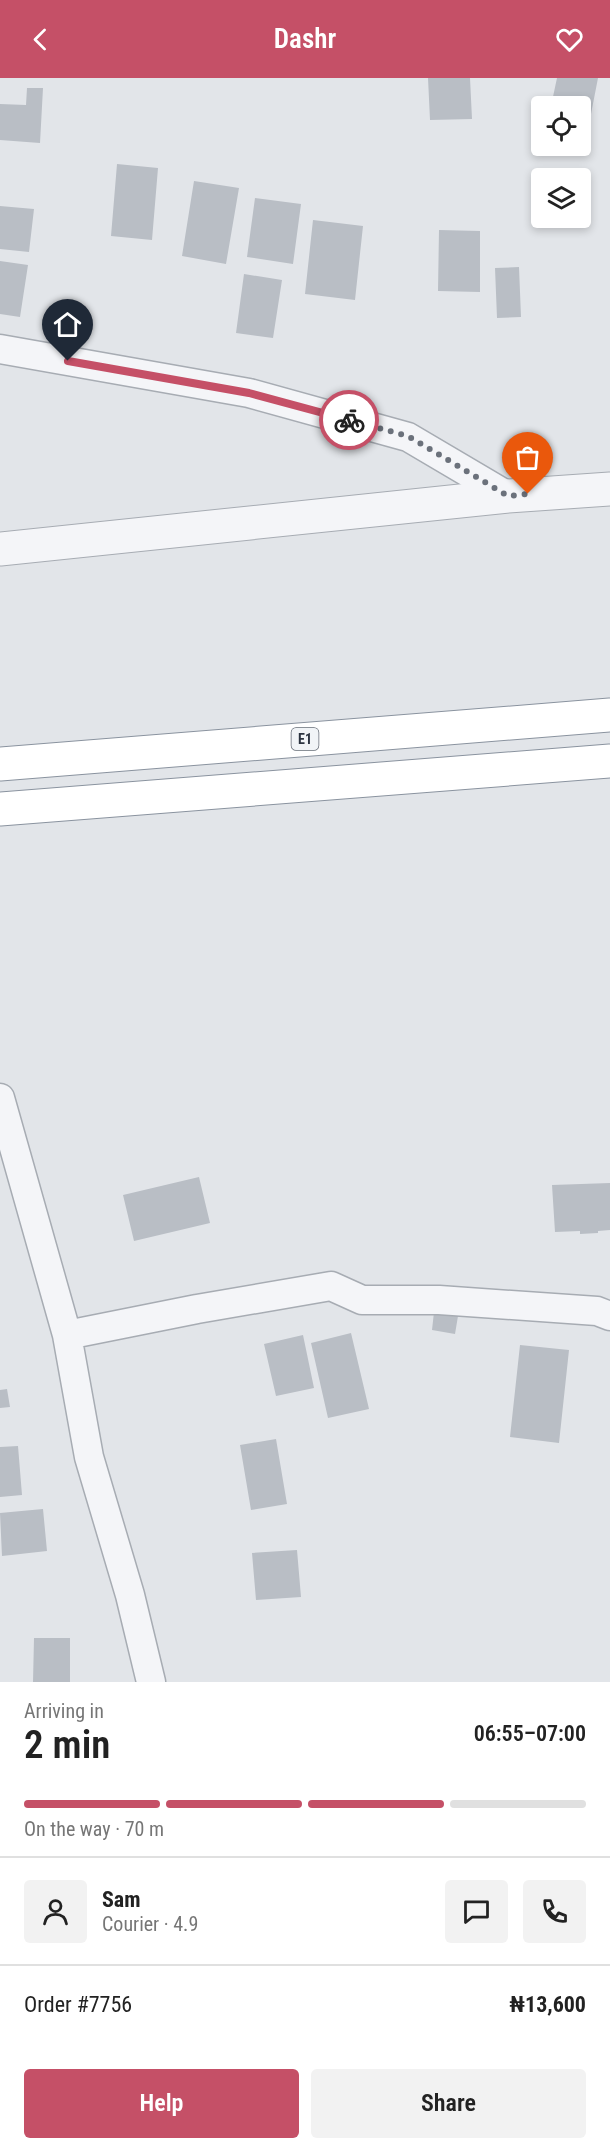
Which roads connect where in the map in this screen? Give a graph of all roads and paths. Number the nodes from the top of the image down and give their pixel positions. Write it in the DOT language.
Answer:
graph roads {
  1 [pos="0,349"];
  2 [pos="610,489"];
  3 [pos="508,496"];
  4 [pos="0,549"];
  5 [pos="610,715"];
  6 [pos="610,760"];
  7 [pos="0,764"];
  8 [pos="0,809"];
  9 [pos="0,1098"];
  10 [pos="610,1316"];
  11 [pos="67,1335"];
  12 [pos="151,1682"];
  1 -- 3 [label="street"];
  2 -- 3 [label="street"];
  3 -- 4 [label="street"];
  5 -- 7 [label="highway, E1"];
  6 -- 8 [label="highway"];
  9 -- 11 [label="street"];
  10 -- 11 [label="street"];
  11 -- 12 [label="street"];
}
